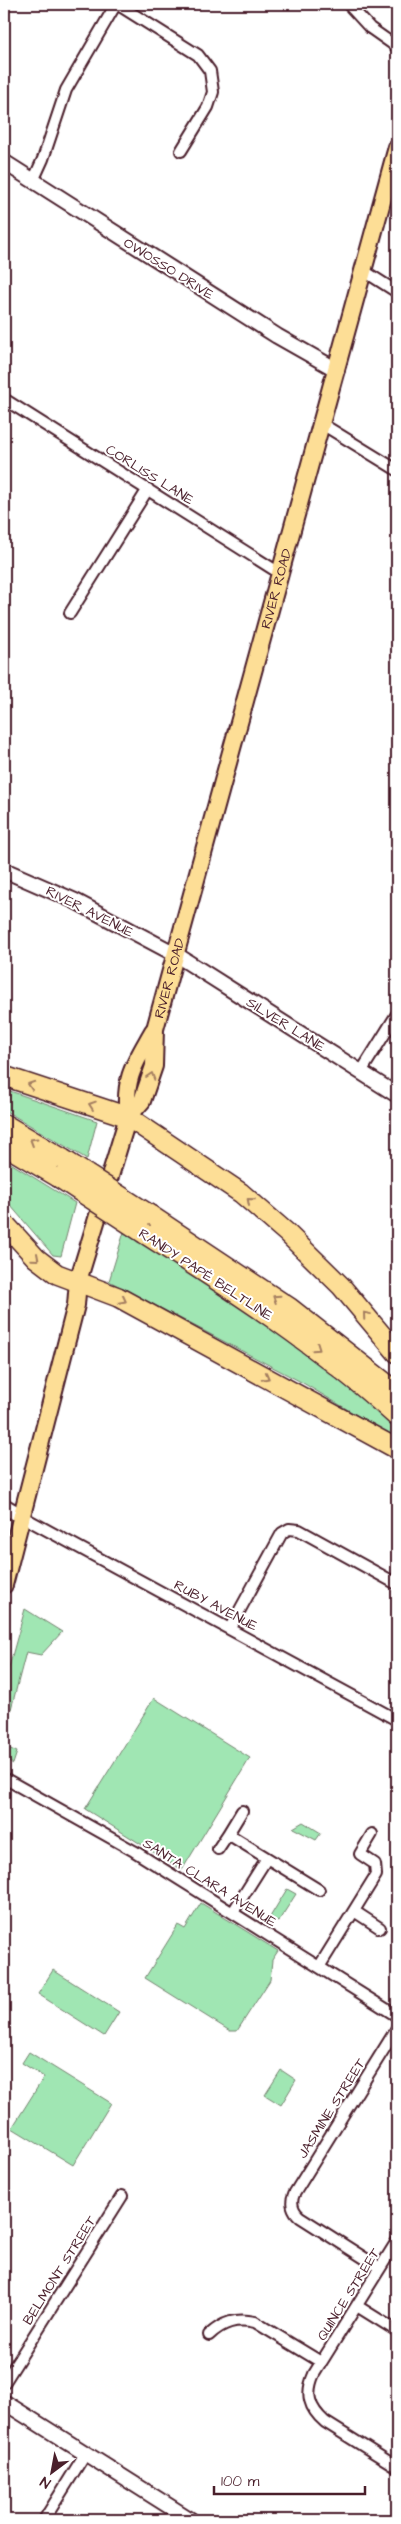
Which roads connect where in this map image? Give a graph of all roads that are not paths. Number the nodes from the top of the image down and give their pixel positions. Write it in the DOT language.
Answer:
graph roads {
  1 [pos="117,4"];
  2 [pos="348,4"];
  3 [pos="397,47"];
  4 [pos="397,147"];
  5 [pos="181,151"];
  6 [pos="4,162"];
  7 [pos="33,181"];
  8 [pos="364,271"];
  9 [pos="397,292"];
  10 [pos="337,370"];
  11 [pos="4,399"];
  12 [pos="322,424"];
  13 [pos="397,470"];
  14 [pos="148,489"];
  15 [pos="280,574"];
  16 [pos="70,613"];
  17 [pos="4,870"];
  18 [pos="175,954"];
  19 [pos="397,1014"];
  20 [pos="361,1072"];
  21 [pos="4,1076"];
  22 [pos="397,1095"];
  23 [pos="128,1117"];
  24 [pos="4,1124"];
  25 [pos="4,1145"];
  26 [pos="60,1168"];
  27 [pos="4,1223"];
  28 [pos="78,1281"];
  29 [pos="397,1352"];
  30 [pos="397,1392"];
  31 [pos="397,1417"];
  32 [pos="397,1449"];
  33 [pos="4,1506"];
  34 [pos="22,1516"];
  35 [pos="397,1584"];
  36 [pos="4,1585"];
  37 [pos="230,1628"];
  38 [pos="397,1720"];
  39 [pos="4,1778"];
  40 [pos="242,1811"];
  41 [pos="228,1834"];
  42 [pos="372,1834"];
  43 [pos="218,1849"];
  44 [pos="267,1858"];
  45 [pos="319,1890"];
  46 [pos="354,1911"];
  47 [pos="233,1912"];
  48 [pos="380,1928"];
  49 [pos="319,1967"];
  50 [pos="397,2016"];
  51 [pos="397,2028"];
  52 [pos="122,2196"];
  53 [pos="397,2241"];
  54 [pos="380,2268"];
  55 [pos="357,2306"];
  56 [pos="397,2331"];
  57 [pos="209,2335"];
  58 [pos="321,2362"];
  59 [pos="4,2383"];
  60 [pos="4,2402"];
  61 [pos="85,2454"];
  62 [pos="397,2468"];
  63 [pos="44,2520"];
  64 [pos="191,2520"];
  1 -- 5 [label="street"];
  1 -- 7 [label="street"];
  2 -- 3 [label="street"];
  4 -- 8 [label="main road, RIVER ROAD"];
  6 -- 7 [label="street, OWOSSO DRIVE"];
  7 -- 10 [label="street, OWOSSO DRIVE"];
  8 -- 9 [label="street"];
  8 -- 10 [label="main road, RIVER ROAD"];
  10 -- 12 [label="main road, RIVER ROAD"];
  11 -- 14 [label="street, CORLISS LANE"];
  12 -- 13 [label="street"];
  12 -- 15 [label="main road, RIVER ROAD"];
  14 -- 15 [label="street, CORLISS LANE"];
  14 -- 16 [label="street"];
  15 -- 18 [label="main road, RIVER ROAD"];
  17 -- 18 [label="street, RIVER AVENUE"];
  18 -- 20 [label="street, SILVER LANE"];
  18 -- 23 [label="main road, RIVER ROAD"];
  19 -- 20 [label="street"];
  20 -- 22 [label="street, SILVER LANE"];
  23 -- 21 [label="highway, one-way"];
  23 -- 28 [label="main road, RIVER ROAD"];
  29 -- 23 [label="highway, one-way"];
  26 -- 24 [label="highway, RANDY PAPÉ BELTLINE, one-way"];
  25 -- 26 [label="highway, RANDY PAPÉ BELTLINE"];
  30 -- 26 [label="highway, RANDY PAPÉ BELTLINE, one-way, bridge"];
  26 -- 31 [label="highway, RANDY PAPÉ BELTLINE, one-way, bridge"];
  27 -- 28 [label="highway, one-way"];
  28 -- 32 [label="highway, one-way"];
  28 -- 34 [label="main road, RIVER ROAD"];
  33 -- 34 [label="street"];
  34 -- 36 [label="main road"];
  34 -- 37 [label="street, RUBY AVENUE"];
  35 -- 37 [label="street"];
  37 -- 38 [label="street, RUBY AVENUE"];
  39 -- 47 [label="street, SANTA CLARA AVENUE"];
  40 -- 41 [label="street"];
  41 -- 43 [label="street"];
  41 -- 44 [label="street"];
  42 -- 46 [label="street"];
  44 -- 45 [label="street"];
  44 -- 47 [label="street"];
  46 -- 48 [label="street"];
  46 -- 49 [label="street"];
  47 -- 49 [label="street, SANTA CLARA AVENUE"];
  49 -- 50 [label="street, SANTA CLARA AVENUE"];
  51 -- 54 [label="street, JASMINE STREET"];
  52 -- 59 [label="street, BELMONT STREET"];
  53 -- 54 [label="street, QUINCE STREET"];
  54 -- 55 [label="street, QUINCE STREET"];
  55 -- 56 [label="street"];
  55 -- 58 [label="street, QUINCE STREET"];
  57 -- 58 [label="street, QUINCE STREET"];
  58 -- 62 [label="street, QUINCE STREET"];
  60 -- 61 [label="street"];
  61 -- 63 [label="street"];
  61 -- 64 [label="street"];
}
